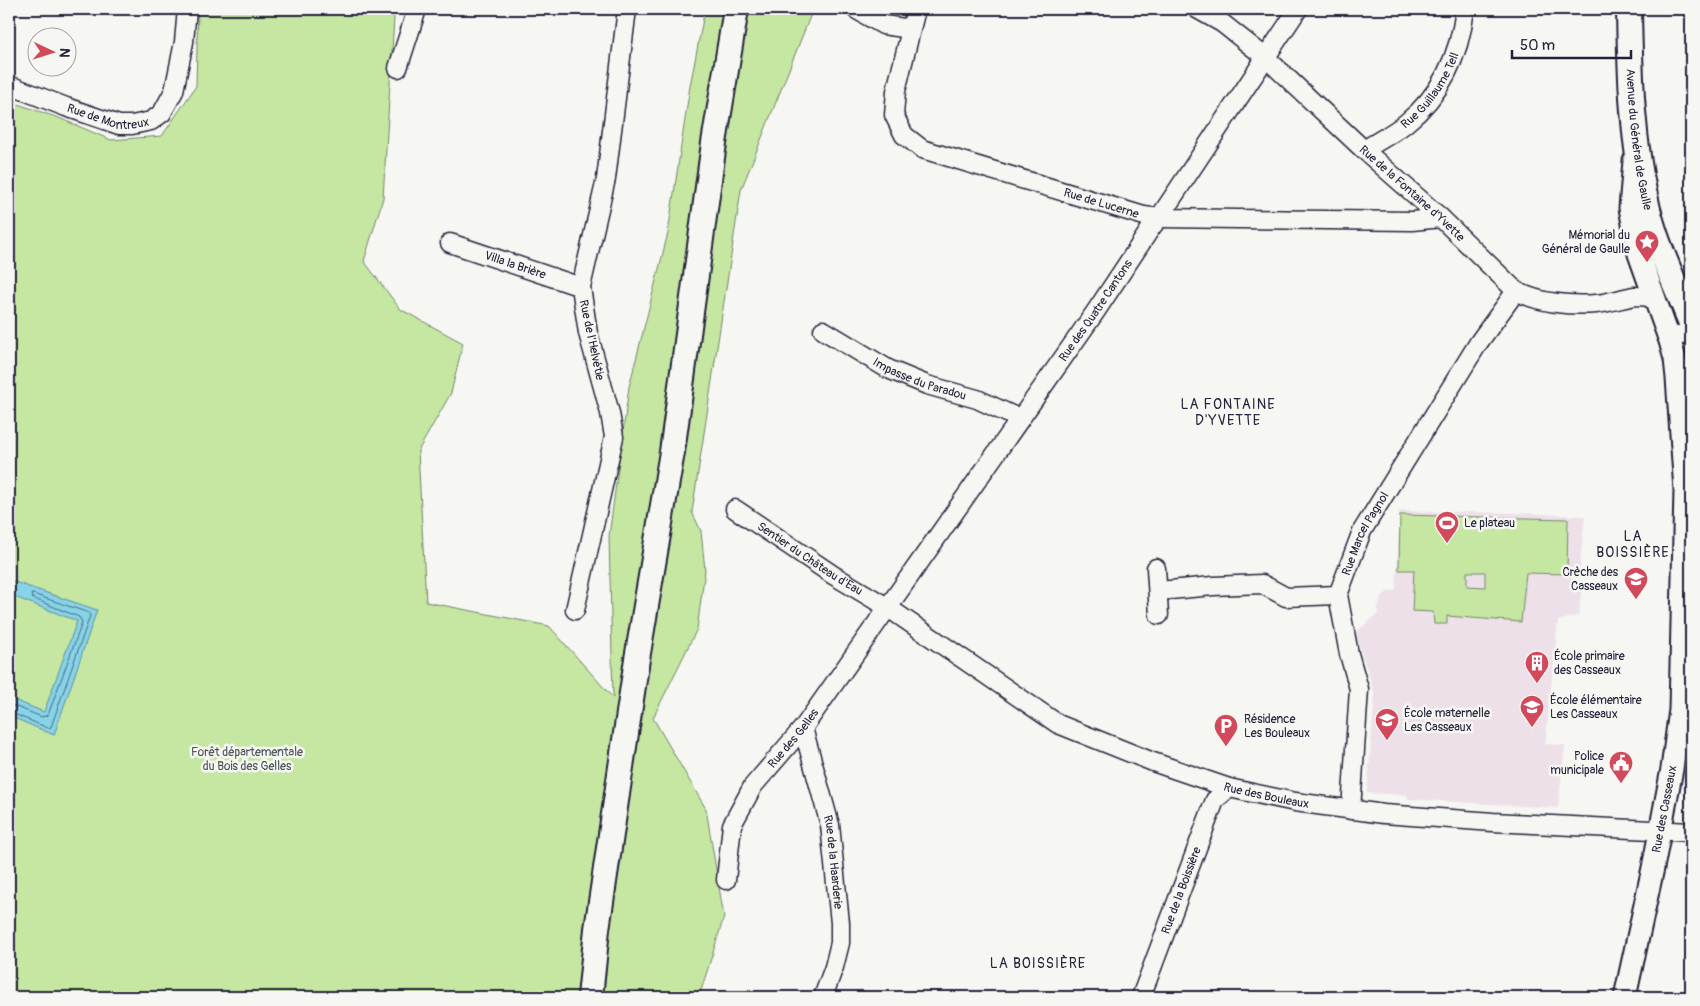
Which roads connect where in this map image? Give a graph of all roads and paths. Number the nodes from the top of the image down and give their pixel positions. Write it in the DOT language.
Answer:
graph roads {
  1 [pos="187,9"];
  2 [pos="417,9"];
  3 [pos="627,9"];
  4 [pos="736,9"];
  5 [pos="855,9"];
  6 [pos="916,9"];
  7 [pos="1198,9"];
  8 [pos="1298,9"];
  9 [pos="1465,9"];
  10 [pos="1629,9"];
  11 [pos="911,29"];
  12 [pos="1265,57"];
  13 [pos="398,68"];
  14 [pos="9,85"];
  15 [pos="1636,144"];
  16 [pos="1364,150"];
  17 [pos="1160,218"];
  18 [pos="1441,218"];
  19 [pos="450,244"];
  20 [pos="581,287"];
  21 [pos="1516,292"];
  22 [pos="1654,297"];
  23 [pos="1691,323"];
  24 [pos="824,330"];
  25 [pos="1691,331"];
  26 [pos="1670,340"];
  27 [pos="1684,373"];
  28 [pos="1020,419"];
  29 [pos="735,509"];
  30 [pos="1156,568"];
  31 [pos="1158,592"];
  32 [pos="1338,595"];
  33 [pos="887,607"];
  34 [pos="575,610"];
  35 [pos="1159,615"];
  36 [pos="803,728"];
  37 [pos="1229,788"];
  38 [pos="1350,810"];
  39 [pos="1660,832"];
  40 [pos="1691,832"];
  41 [pos="726,880"];
  42 [pos="590,997"];
  43 [pos="823,997"];
  44 [pos="1141,997"];
  45 [pos="1625,997"];
  1 -- 14 [label="street, Rue de Montreux"];
  2 -- 13 [label="street"];
  3 -- 20 [label="street, Rue de l'Helvétie"];
  4 -- 42 [label="main road"];
  5 -- 11 [label="street"];
  6 -- 11 [label="street, Rue de Lucerne"];
  7 -- 12 [label="street, Rue de la Fontaine d’Yvette"];
  8 -- 12 [label="street, Rue des Quatre Cantons"];
  9 -- 16 [label="street, Rue Guillaume Tell"];
  10 -- 15 [label="main road, Avenue du Général de Gaulle"];
  11 -- 17 [label="street, Rue de Lucerne"];
  12 -- 16 [label="street, Rue de la Fontaine d’Yvette"];
  12 -- 17 [label="street, Rue des Quatre Cantons"];
  15 -- 22 [label="street, Rue des Casseaux"];
  15 -- 23 [label="main road, Avenue du Général de Gaulle"];
  16 -- 18 [label="street, Rue de la Fontaine d’Yvette"];
  17 -- 18 [label="street, Rue de Lucerne"];
  17 -- 28 [label="street, Rue des Quatre Cantons"];
  18 -- 21 [label="street, Rue de la Fontaine d’Yvette"];
  19 -- 20 [label="street, Villa la Brière"];
  20 -- 34 [label="street, Rue de l'Helvétie"];
  21 -- 22 [label="street, Rue de la Fontaine d’Yvette"];
  21 -- 32 [label="street, Rue Marcel Pagnol"];
  22 -- 26 [label="street, Rue des Casseaux"];
  24 -- 28 [label="street, Impasse du Paradou"];
  25 -- 26 [label="street"];
  26 -- 27 [label="street, Rue des Casseaux"];
  27 -- 39 [label="street, Rue des Casseaux"];
  28 -- 33 [label="street, Rue des Quatre Cantons"];
  29 -- 33 [label="street, Sentier du Château d'Eau"];
  30 -- 31 [label="street"];
  31 -- 32 [label="street"];
  31 -- 35 [label="street"];
  32 -- 38 [label="street"];
  33 -- 36 [label="street, Rue des Gelles"];
  33 -- 37 [label="street, Rue des Bouleaux"];
  36 -- 41 [label="street, Rue des Gelles"];
  36 -- 43 [label="street, Rue de la Haarderie"];
  37 -- 38 [label="street, Rue des Bouleaux"];
  37 -- 44 [label="street, Rue de la Boissière"];
  38 -- 39 [label="street, Rue des Bouleaux"];
  39 -- 40 [label="street, Rue des Bouleaux"];
  39 -- 45 [label="street, Rue des Casseaux"];
}
